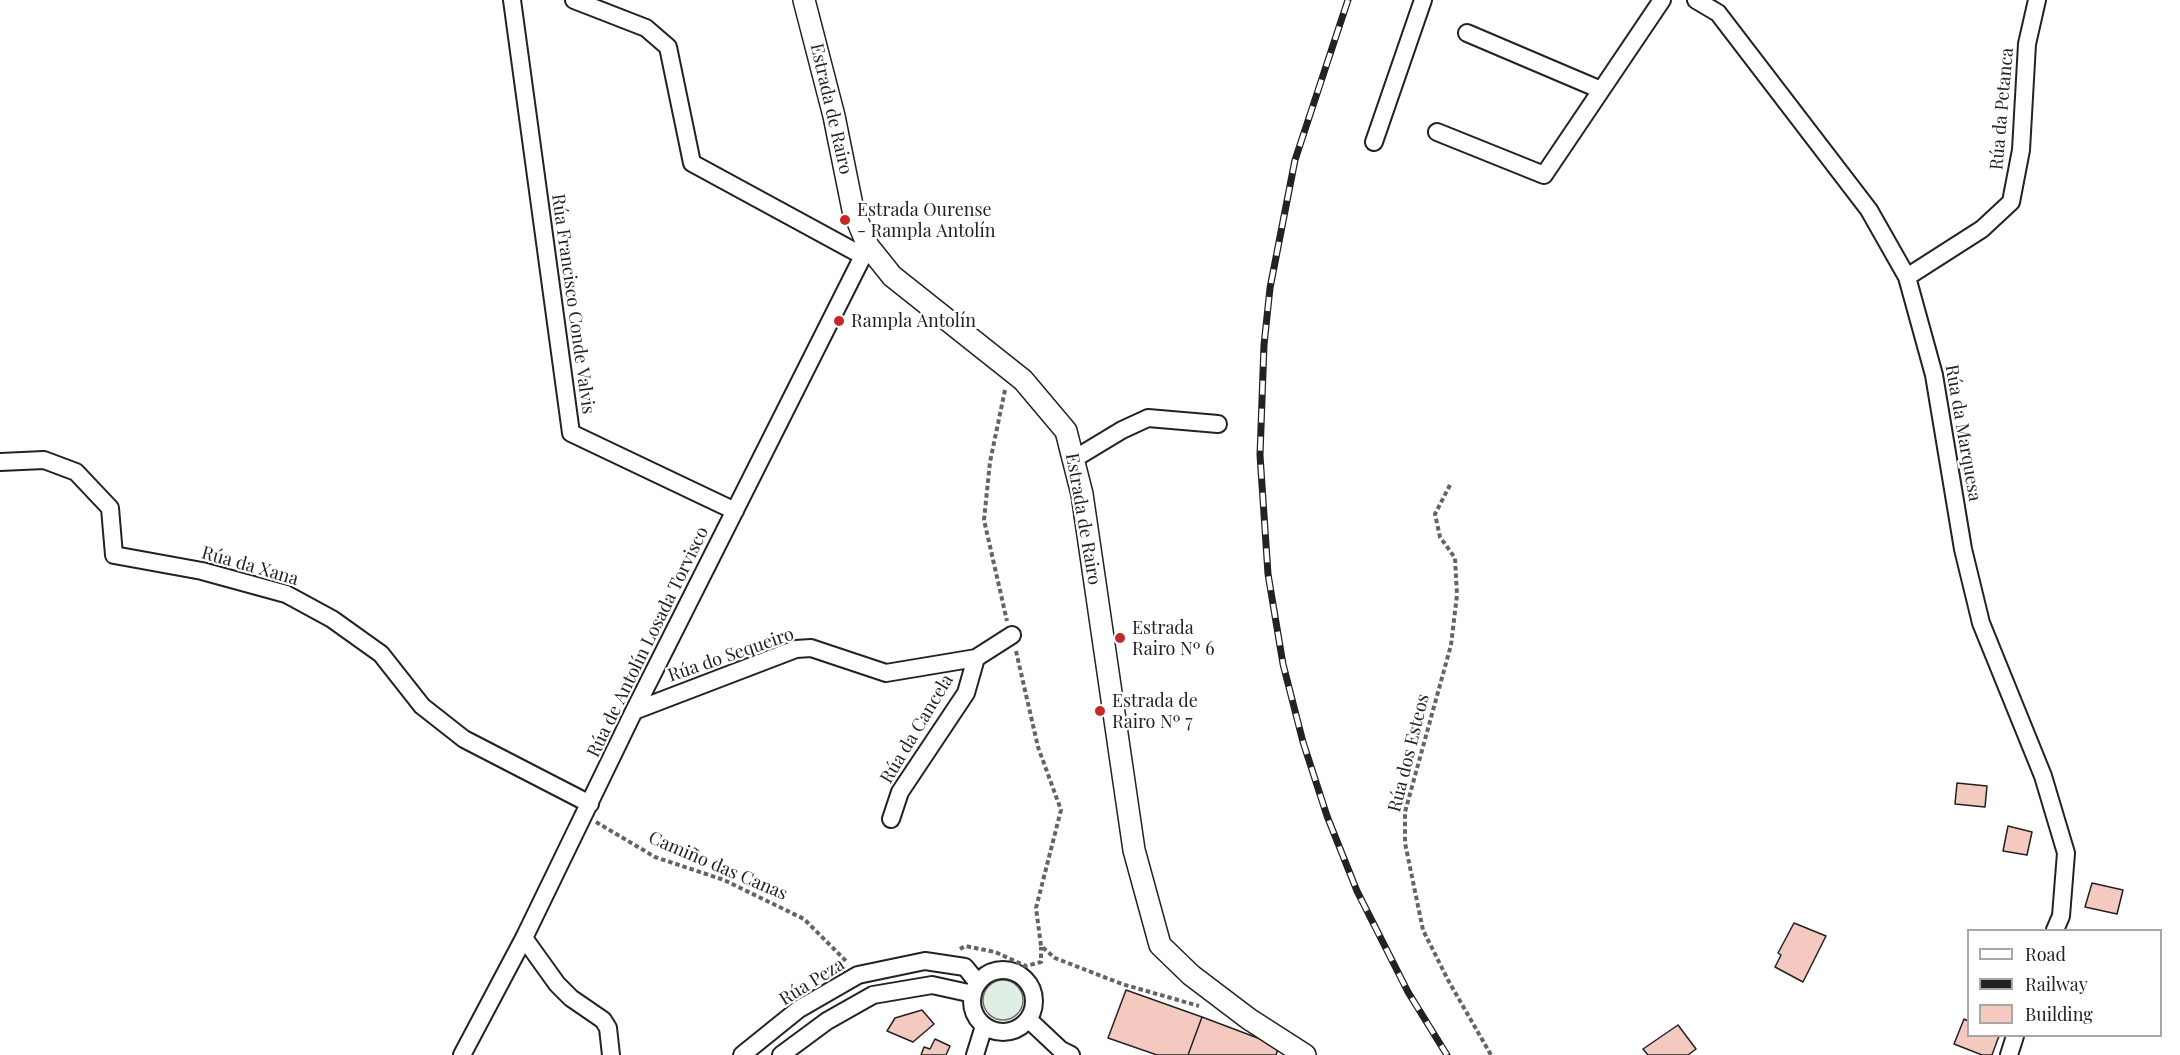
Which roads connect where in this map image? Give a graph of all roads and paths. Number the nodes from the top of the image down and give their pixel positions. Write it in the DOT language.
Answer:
graph roads {
  1 [pos="512,0"];
  2 [pos="574,0"];
  3 [pos="804,0"];
  4 [pos="1423,0"];
  5 [pos="1662,0"];
  6 [pos="2037,0"];
  7 [pos="1699,1"];
  8 [pos="1467,33"];
  9 [pos="1601,90"];
  10 [pos="1437,132"];
  11 [pos="1374,142"];
  12 [pos="865,251"];
  13 [pos="1907,277"];
  14 [pos="1010,369"];
  15 [pos="1218,424"];
  16 [pos="1074,459"];
  17 [pos="0,462"];
  18 [pos="1450,485"];
  19 [pos="735,511"];
  20 [pos="1012,635"];
  21 [pos="976,658"];
  22 [pos="634,711"];
  23 [pos="588,809"];
  24 [pos="891,819"];
  25 [pos="2055,929"];
  26 [pos="524,938"];
  27 [pos="1041,946"];
  28 [pos="933,963"];
  29 [pos="858,975"];
  30 [pos="975,988"];
  31 [pos="1208,1008"];
  32 [pos="1028,1019"];
  33 [pos="984,1026"];
  34 [pos="2014,1037"];
  35 [pos="462,1055"];
  36 [pos="611,1055"];
  37 [pos="742,1055"];
  38 [pos="781,1055"];
  39 [pos="975,1055"];
  40 [pos="1071,1055"];
  41 [pos="1305,1055"];
  42 [pos="1491,1055"];
  43 [pos="2009,1055"];
  1 -- 19 [label="street, Rúa Francisco Conde Valvis"];
  2 -- 12 [label="street"];
  3 -- 12 [label="street, Estrada de Rairo"];
  4 -- 11 [label="street"];
  5 -- 9 [label="street"];
  6 -- 13 [label="street, Rúa da Petanca"];
  7 -- 13 [label="street, Rúa da Marquesa"];
  8 -- 9 [label="street"];
  9 -- 10 [label="street"];
  12 -- 14 [label="street, Estrada de Rairo"];
  12 -- 19 [label="street, Rúa de Antolín Losada Torvisco"];
  13 -- 25 [label="street, Rúa da Marquesa"];
  14 -- 16 [label="street, Estrada de Rairo"];
  14 -- 20 [label="path"];
  15 -- 16 [label="street"];
  16 -- 41 [label="street, Estrada de Rairo"];
  17 -- 23 [label="street, Rúa da Xana"];
  18 -- 42 [label="path, Rúa dos Esteos"];
  19 -- 22 [label="street, Rúa de Antolín Losada Torvisco"];
  20 -- 21 [label="street, Rúa do Sequeiro"];
  20 -- 27 [label="path"];
  21 -- 22 [label="street, Rúa do Sequeiro"];
  21 -- 24 [label="street, Rúa da Cancela"];
  22 -- 23 [label="street, Rúa de Antolín Losada Torvisco"];
  23 -- 26 [label="street, Rúa de Antolín Losada Torvisco"];
  23 -- 29 [label="path, Camiño das Canas"];
  26 -- 35 [label="street, Rúa de Antolín Losada Torvisco"];
  26 -- 36 [label="street"];
  27 -- 28 [label="path"];
  27 -- 31 [label="path"];
  28 -- 29 [label="street, Rúa Peza"];
  28 -- 30 [label="street, Rúa Peza"];
  29 -- 37 [label="street, Rúa Peza"];
  30 -- 32 [label="street"];
  30 -- 33 [label="street"];
  30 -- 38 [label="street"];
  32 -- 33 [label="street"];
  32 -- 40 [label="street"];
  33 -- 39 [label="street"];
  34 -- 43 [label="street"];
}
